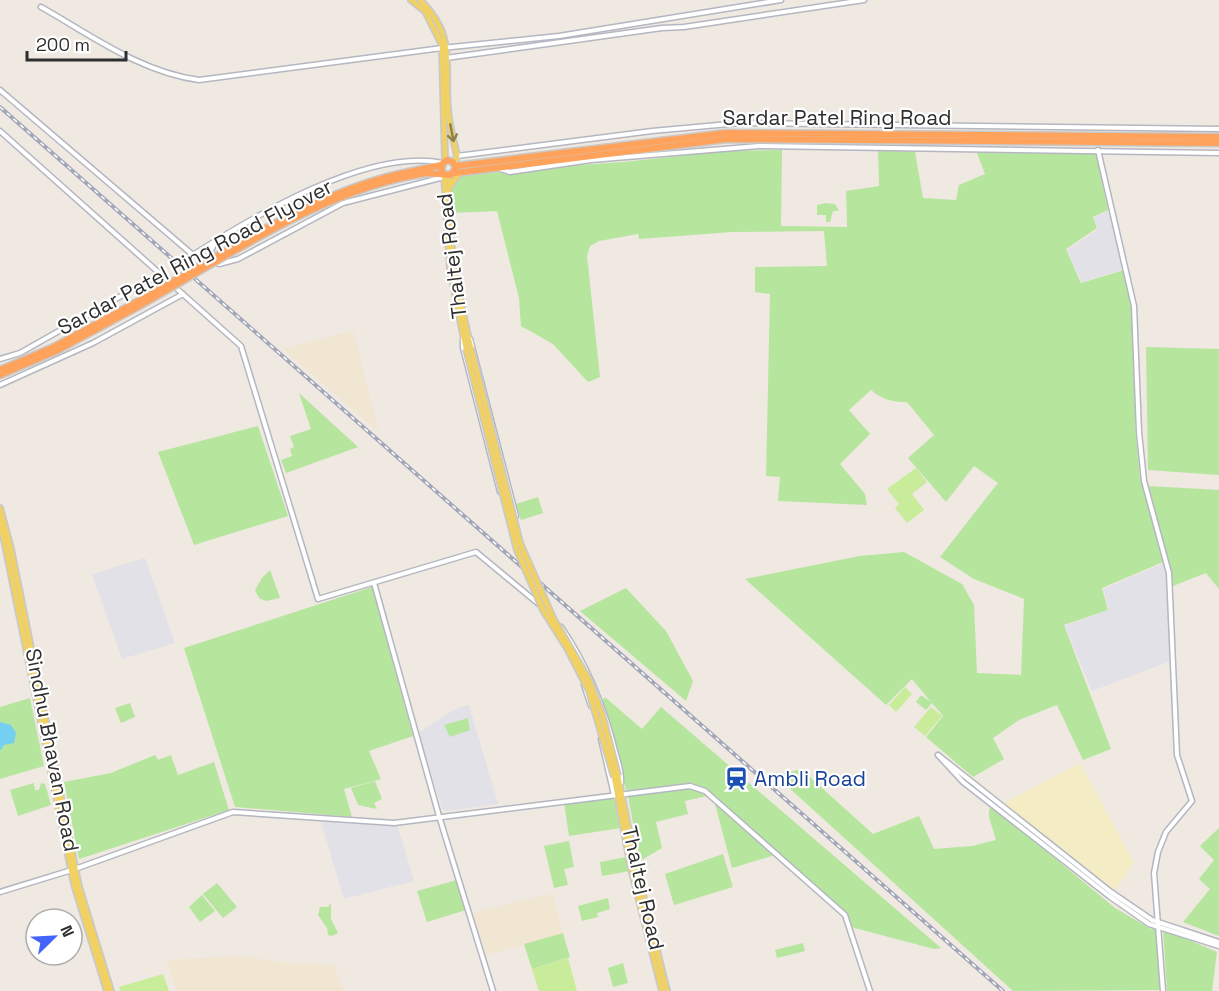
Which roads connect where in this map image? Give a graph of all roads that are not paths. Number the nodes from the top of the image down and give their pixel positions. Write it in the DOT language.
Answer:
graph roads {
  1 [pos="411,0"];
  2 [pos="781,0"];
  3 [pos="864,0"];
  4 [pos="423,2"];
  5 [pos="41,6"];
  6 [pos="445,47"];
  7 [pos="445,58"];
  8 [pos="0,90"];
  9 [pos="1219,129"];
  10 [pos="0,131"];
  11 [pos="1219,137"];
  12 [pos="1219,143"];
  13 [pos="1098,150"];
  14 [pos="1219,153"];
  15 [pos="443,163"];
  16 [pos="495,166"];
  17 [pos="451,169"];
  18 [pos="462,171"];
  19 [pos="410,174"];
  20 [pos="448,188"];
  21 [pos="217,240"];
  22 [pos="160,273"];
  23 [pos="183,294"];
  24 [pos="465,337"];
  25 [pos="0,359"];
  26 [pos="1,372"];
  27 [pos="0,385"];
  28 [pos="510,490"];
  29 [pos="501,494"];
  30 [pos="0,508"];
  31 [pos="0,520"];
  32 [pos="374,583"];
  33 [pos="544,610"];
  34 [pos="618,786"];
  35 [pos="618,794"];
  36 [pos="439,816"];
  37 [pos="1056,850"];
  38 [pos="73,869"];
  39 [pos="0,892"];
  40 [pos="1159,923"];
  41 [pos="1219,944"];
  42 [pos="109,991"];
  43 [pos="493,991"];
  44 [pos="662,991"];
  45 [pos="667,991"];
  46 [pos="870,991"];
  47 [pos="1163,991"];
  1 -- 4 [label="main road"];
  2 -- 6 [label="street"];
  3 -- 7 [label="street"];
  4 -- 6 [label="main road"];
  5 -- 6 [label="street"];
  6 -- 7 [label="main road"];
  7 -- 15 [label="main road"];
  7 -- 17 [label="main road, one-way"];
  8 -- 21 [label="street"];
  9 -- 17 [label="street, Sardar Patel Ring Road"];
  10 -- 22 [label="street"];
  11 -- 17 [label="highway, Sardar Patel Ring Road"];
  12 -- 16 [label="highway, Sardar Patel Ring Road"];
  13 -- 14 [label="street, Sardar Patel Ring Road"];
  13 -- 16 [label="street, Sardar Patel Ring Road"];
  13 -- 40 [label="street"];
  15 -- 17 [label="highway"];
  15 -- 17 [label="highway"];
  15 -- 19 [label="highway, Sardar Patel Ring Road Flyover"];
  15 -- 21 [label="street"];
  16 -- 18 [label="highway, Sardar Patel Ring Road"];
  17 -- 18 [label="highway, Sardar Patel Ring Road"];
  17 -- 19 [label="highway, Sardar Patel Ring Road Flyover"];
  17 -- 20 [label="main road"];
  17 -- 21 [label="street, Sardar Patel Ring Road"];
  17 -- 24 [label="main road, Thaltej Road"];
  18 -- 20 [label="main road"];
  19 -- 26 [label="highway, Sardar Patel Ring Road Flyover, bridge"];
  20 -- 24 [label="main road"];
  22 -- 23 [label="street"];
  22 -- 25 [label="street"];
  23 -- 27 [label="street"];
  23 -- 32 [label="street"];
  24 -- 28 [label="street"];
  24 -- 29 [label="street"];
  24 -- 34 [label="main road, Thaltej Road, bridge"];
  28 -- 29 [label="street"];
  28 -- 29 [label="street"];
  30 -- 38 [label="main road, Sindhu Bhavan Road"];
  31 -- 38 [label="main road, Sindhu Bhavan Road"];
  32 -- 33 [label="street"];
  32 -- 36 [label="street"];
  33 -- 34 [label="street"];
  33 -- 35 [label="street"];
  34 -- 35 [label="main road, Thaltej Road"];
  35 -- 36 [label="street"];
  35 -- 44 [label="main road, Thaltej Road"];
  35 -- 45 [label="main road, Thaltej Road"];
  35 -- 46 [label="street"];
  36 -- 38 [label="street"];
  36 -- 43 [label="street"];
  37 -- 37 [label="street"];
  37 -- 40 [label="street"];
  38 -- 39 [label="street"];
  38 -- 42 [label="main road, Sindhu Bhavan Road"];
  40 -- 41 [label="street"];
  40 -- 47 [label="street"];
}
